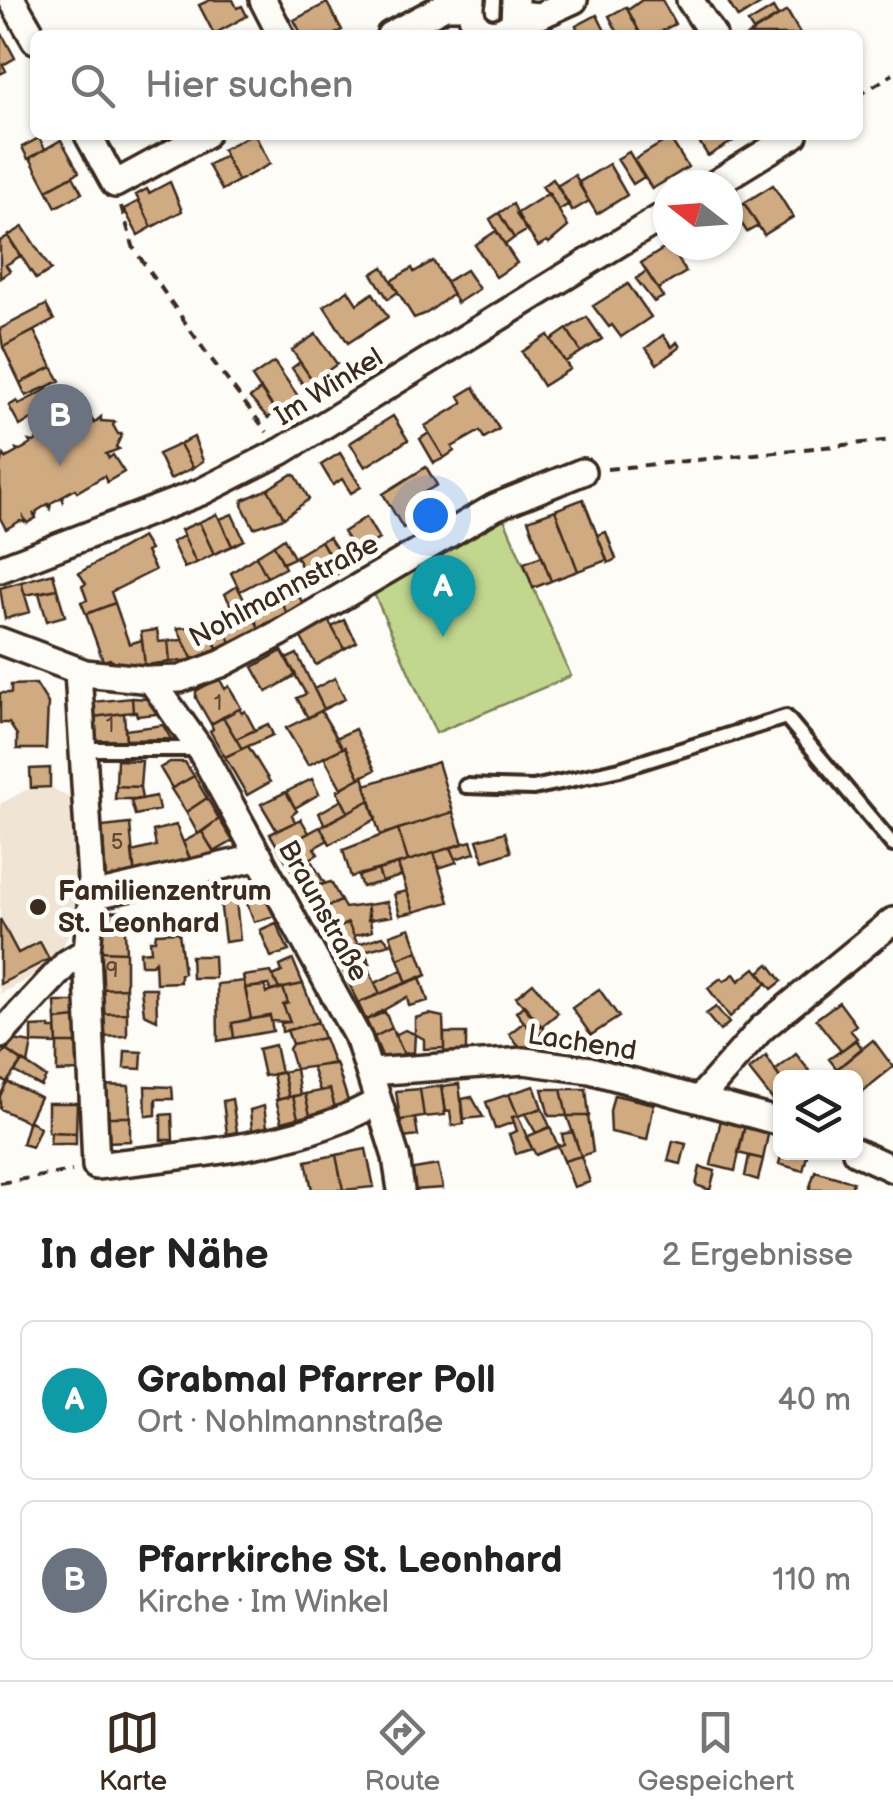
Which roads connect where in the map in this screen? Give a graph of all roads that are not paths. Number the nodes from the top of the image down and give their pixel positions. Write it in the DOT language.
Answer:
graph roads {
  1 [pos="12,0"];
  2 [pos="263,0"];
  3 [pos="574,0"];
  4 [pos="690,0"];
  5 [pos="471,3"];
  6 [pos="516,7"];
  7 [pos="278,30"];
  8 [pos="399,30"];
  9 [pos="483,30"];
  10 [pos="505,30"];
  11 [pos="710,30"];
  12 [pos="30,31"];
  13 [pos="91,140"];
  14 [pos="196,140"];
  15 [pos="781,140"];
  16 [pos="736,170"];
  17 [pos="653,222"];
  18 [pos="582,472"];
  19 [pos="0,569"];
  20 [pos="0,642"];
  21 [pos="78,671"];
  22 [pos="151,680"];
  23 [pos="83,749"];
  24 [pos="200,749"];
  25 [pos="466,786"];
  26 [pos="893,846"];
  27 [pos="260,857"];
  28 [pos="92,896"];
  29 [pos="893,921"];
  30 [pos="87,951"];
  31 [pos="0,1035"];
  32 [pos="370,1072"];
  33 [pos="700,1098"];
  34 [pos="377,1102"];
  35 [pos="773,1120"];
  36 [pos="863,1155"];
  37 [pos="893,1169"];
  38 [pos="401,1190"];
  1 -- 12 [label="street"];
  2 -- 7 [label="street"];
  3 -- 6 [label="street"];
  4 -- 11 [label="street"];
  5 -- 8 [label="street"];
  5 -- 9 [label="street"];
  6 -- 10 [label="street"];
  13 -- 14 [label="street"];
  15 -- 16 [label="street"];
  17 -- 19 [label="street, Im Winkel"];
  18 -- 22 [label="street, Nohlmannstraße"];
  20 -- 21 [label="street, Nohlmannstraße"];
  21 -- 22 [label="street, Nohlmannstraße"];
  21 -- 23 [label="street"];
  22 -- 24 [label="street, Braunstraße"];
  23 -- 24 [label="lane"];
  23 -- 28 [label="street"];
  24 -- 27 [label="street, Braunstraße"];
  25 -- 26 [label="lane"];
  27 -- 28 [label="street"];
  27 -- 32 [label="street, Braunstraße"];
  28 -- 30 [label="street"];
  29 -- 33 [label="street"];
  30 -- 31 [label="street"];
  30 -- 34 [label="street"];
  32 -- 33 [label="street, Lachend"];
  32 -- 34 [label="street, Braunstraße"];
  33 -- 35 [label="street, Lachend"];
  34 -- 38 [label="street, Braunstraße"];
  36 -- 37 [label="street"];
}
